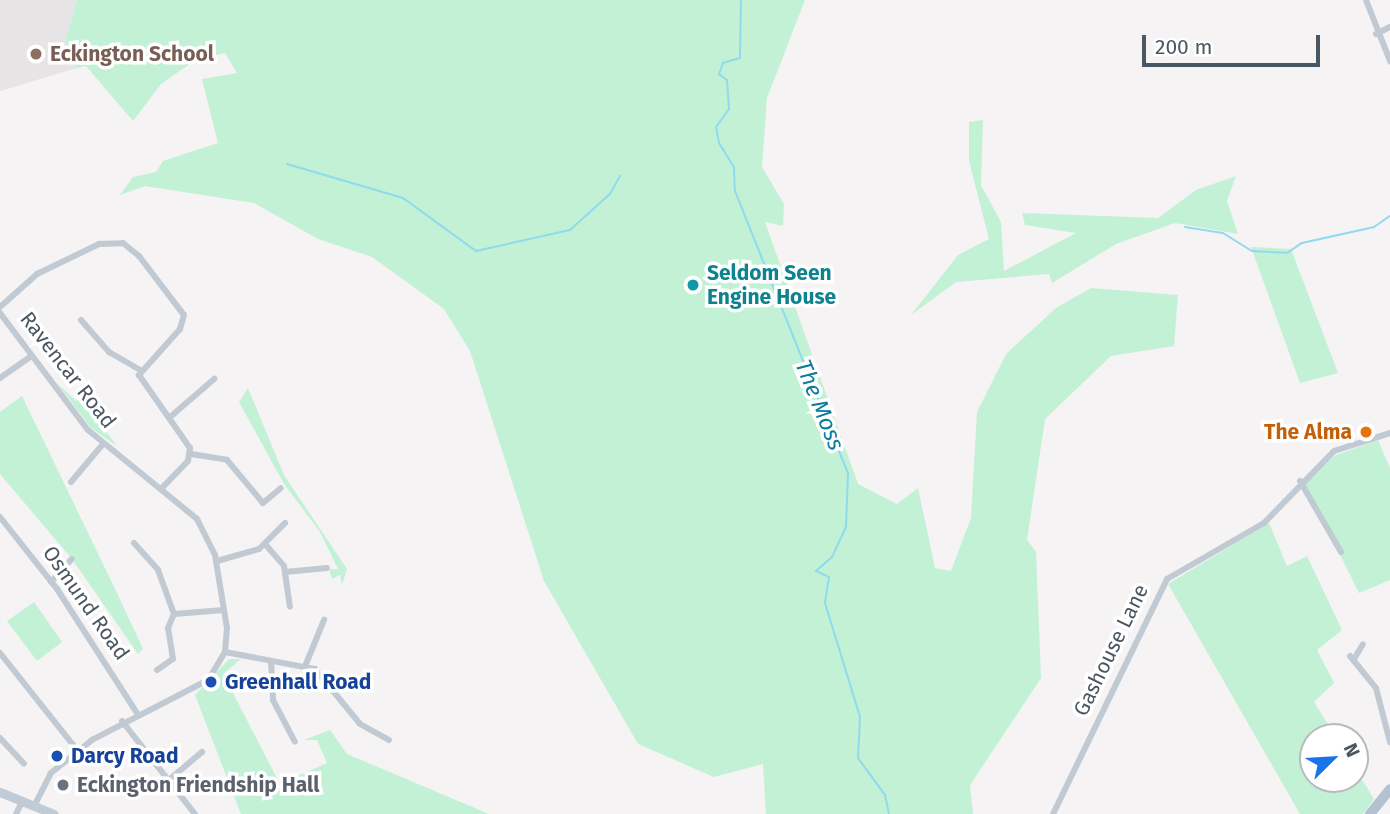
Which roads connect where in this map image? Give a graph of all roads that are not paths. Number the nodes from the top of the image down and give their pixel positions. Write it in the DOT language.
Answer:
graph roads {
  1 [pos="1366,0"];
  2 [pos="1390,27"];
  3 [pos="1377,34"];
  4 [pos="1390,61"];
  5 [pos="0,307"];
  6 [pos="0,313"];
  7 [pos="81,320"];
  8 [pos="32,356"];
  9 [pos="140,370"];
  10 [pos="0,378"];
  11 [pos="214,379"];
  12 [pos="169,418"];
  13 [pos="1390,433"];
  14 [pos="103,444"];
  15 [pos="191,454"];
  16 [pos="1300,481"];
  17 [pos="71,482"];
  18 [pos="163,487"];
  19 [pos="281,488"];
  20 [pos="1,521"];
  21 [pos="285,523"];
  22 [pos="134,543"];
  23 [pos="265,544"];
  24 [pos="1341,552"];
  25 [pos="67,561"];
  26 [pos="217,561"];
  27 [pos="327,568"];
  28 [pos="285,572"];
  29 [pos="51,582"];
  30 [pos="287,605"];
  31 [pos="225,610"];
  32 [pos="174,614"];
  33 [pos="324,620"];
  34 [pos="1363,644"];
  35 [pos="225,652"];
  36 [pos="0,653"];
  37 [pos="271,661"];
  38 [pos="306,664"];
  39 [pos="157,670"];
  40 [pos="137,713"];
  41 [pos="122,720"];
  42 [pos="0,738"];
  43 [pos="389,740"];
  44 [pos="295,741"];
  45 [pos="1390,742"];
  46 [pos="78,751"];
  47 [pos="201,756"];
  48 [pos="24,764"];
  49 [pos="170,779"];
  50 [pos="1390,789"];
  51 [pos="0,792"];
  52 [pos="22,802"];
  53 [pos="34,806"];
  54 [pos="16,814"];
  55 [pos="54,814"];
  56 [pos="195,814"];
  57 [pos="1053,814"];
  58 [pos="1370,814"];
  1 -- 3 [label="street"];
  2 -- 3 [label="street"];
  3 -- 4 [label="street"];
  5 -- 9 [label="street"];
  6 -- 8 [label="street, Ravencar Road"];
  7 -- 9 [label="street"];
  8 -- 10 [label="street"];
  8 -- 14 [label="street, Ravencar Road"];
  9 -- 12 [label="street"];
  11 -- 12 [label="street"];
  12 -- 15 [label="street"];
  13 -- 16 [label="street, Gashouse Lane"];
  14 -- 17 [label="street"];
  14 -- 18 [label="street, Ravencar Road"];
  15 -- 18 [label="street"];
  15 -- 19 [label="street"];
  16 -- 24 [label="street"];
  16 -- 57 [label="street, Gashouse Lane"];
  18 -- 26 [label="street, Ravencar Road"];
  20 -- 29 [label="street, Osmund Road"];
  21 -- 23 [label="street"];
  22 -- 32 [label="street"];
  23 -- 26 [label="street"];
  23 -- 28 [label="street"];
  25 -- 29 [label="street"];
  26 -- 31 [label="street, Ravencar Road"];
  27 -- 28 [label="street"];
  28 -- 30 [label="street"];
  29 -- 40 [label="street, Osmund Road"];
  31 -- 32 [label="street"];
  31 -- 35 [label="street, Ravencar Road"];
  32 -- 39 [label="street"];
  33 -- 38 [label="street"];
  34 -- 45 [label="street"];
  35 -- 37 [label="street"];
  35 -- 40 [label="street"];
  36 -- 46 [label="street"];
  37 -- 38 [label="street"];
  37 -- 44 [label="street"];
  38 -- 43 [label="street"];
  40 -- 41 [label="street"];
  41 -- 46 [label="street"];
  41 -- 49 [label="street"];
  42 -- 48 [label="street"];
  46 -- 53 [label="street"];
  47 -- 49 [label="street"];
  49 -- 56 [label="street"];
  50 -- 58 [label="main road"];
  51 -- 52 [label="main road"];
  52 -- 53 [label="main road"];
  52 -- 54 [label="street"];
  53 -- 55 [label="main road"];
}
